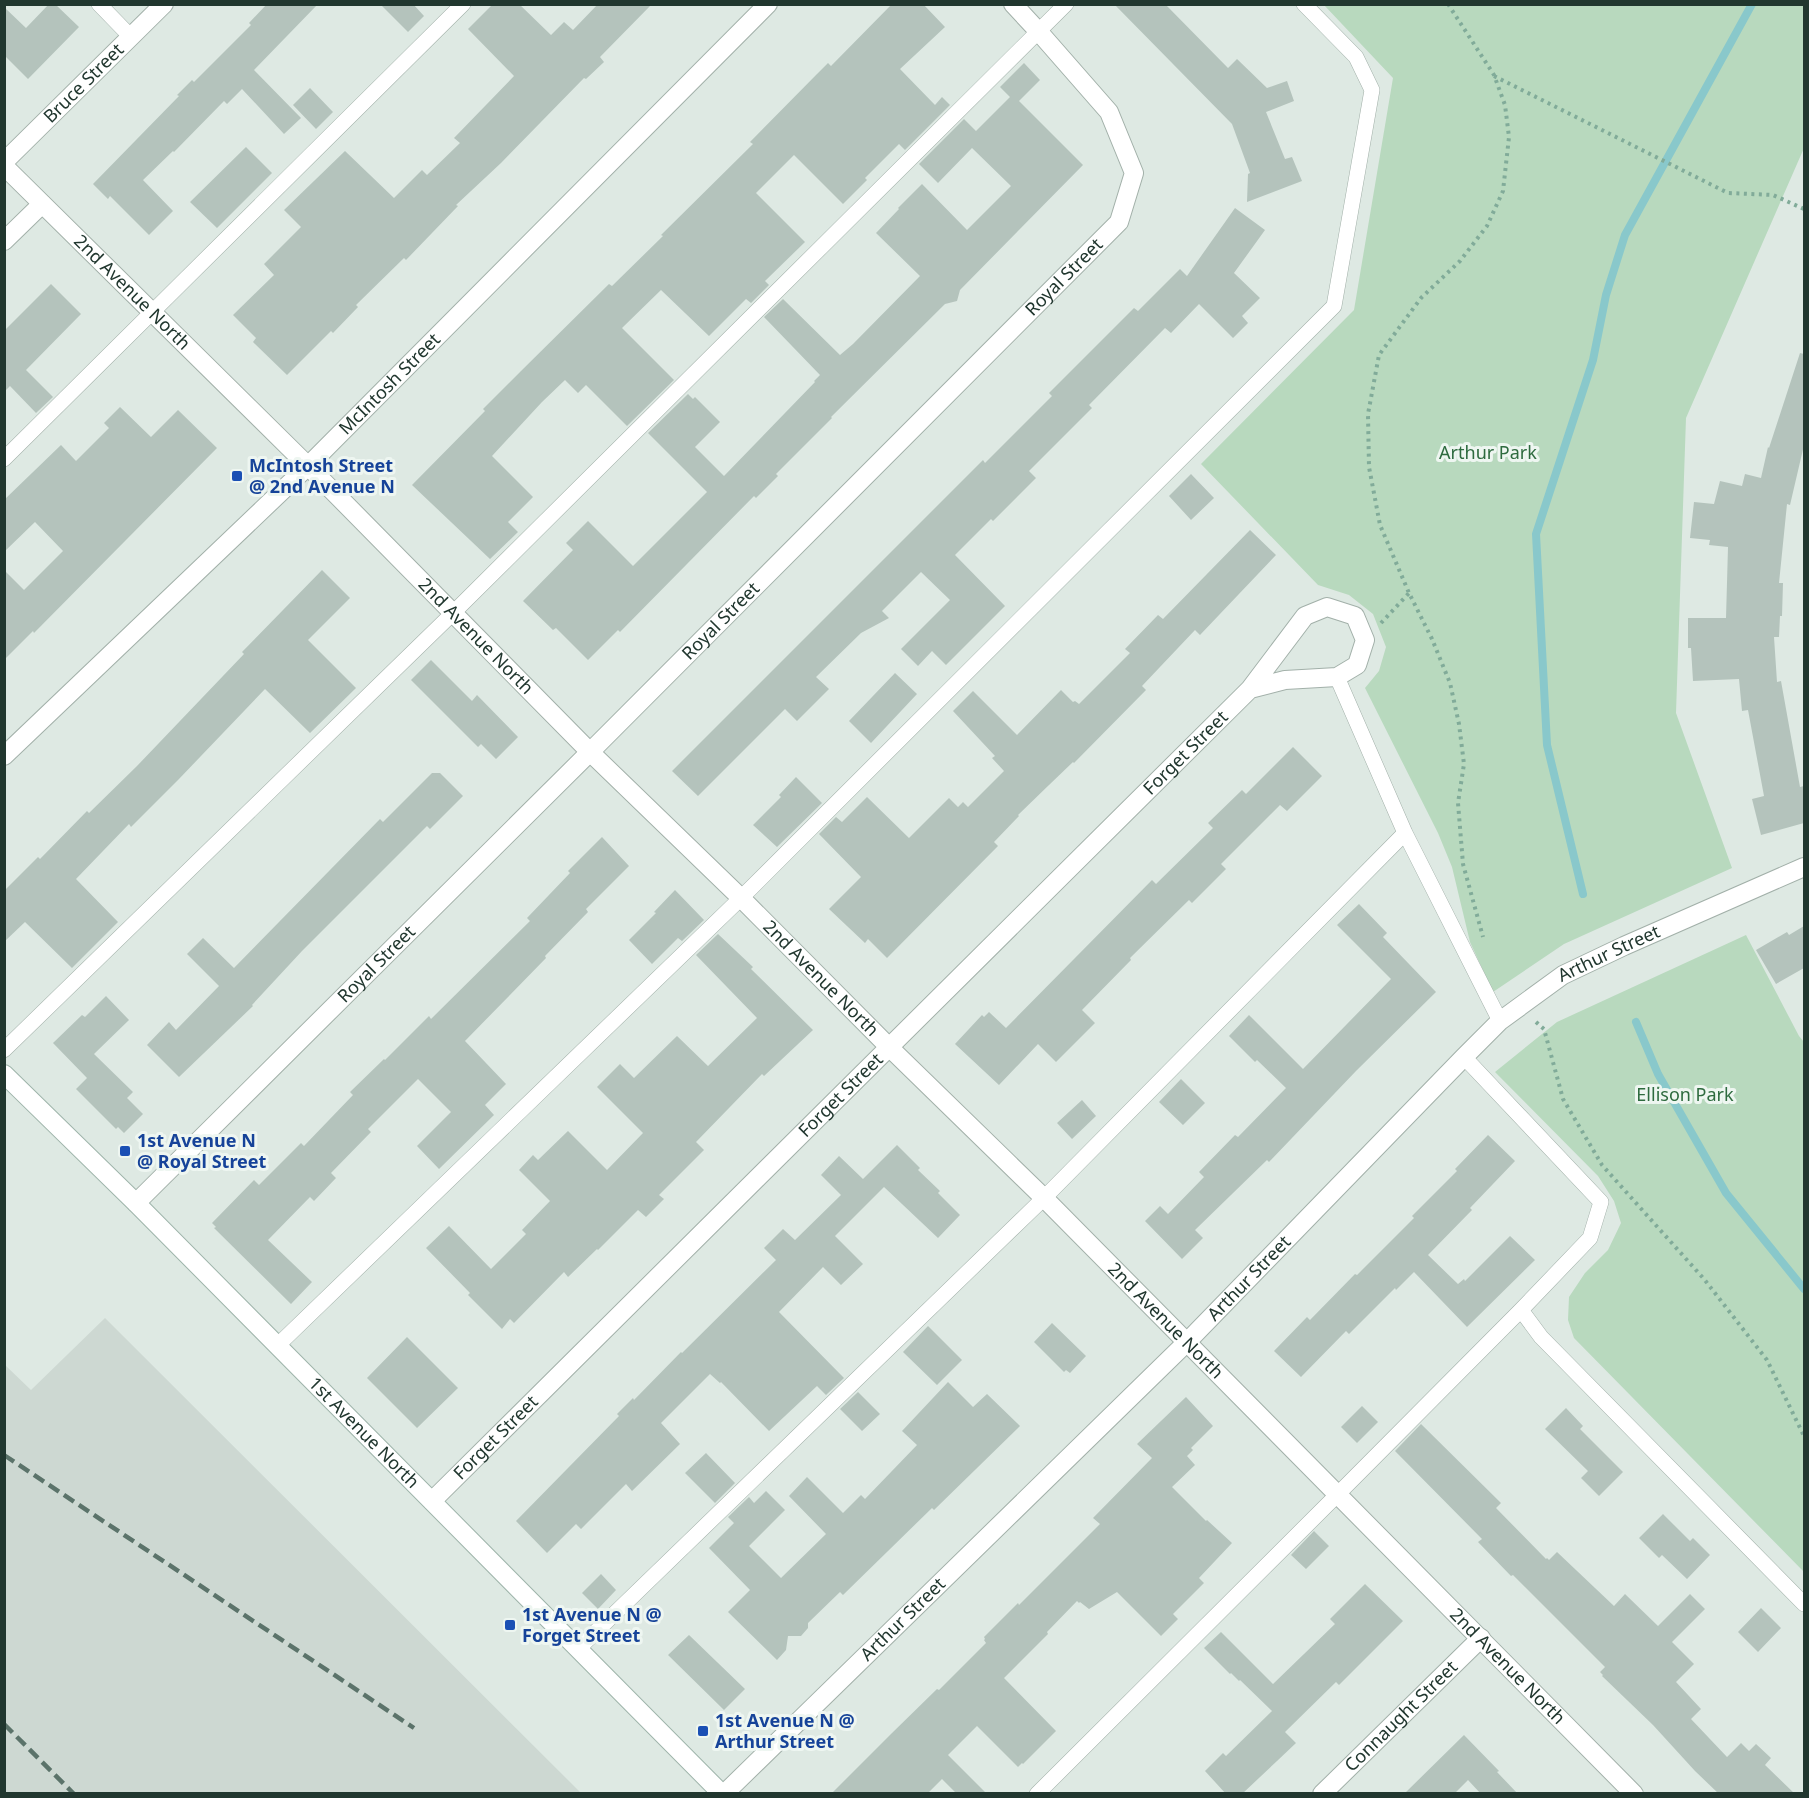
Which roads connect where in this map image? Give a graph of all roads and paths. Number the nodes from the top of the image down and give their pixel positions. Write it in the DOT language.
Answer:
graph roads {
  1 [pos="99,4"];
  2 [pos="164,4"];
  3 [pos="463,4"];
  4 [pos="768,4"];
  5 [pos="1013,4"];
  6 [pos="1066,4"];
  7 [pos="1304,4"];
  8 [pos="1448,4"];
  9 [pos="1039,32"];
  10 [pos="131,37"];
  11 [pos="1494,75"];
  12 [pos="4,164"];
  13 [pos="42,204"];
  14 [pos="1804,209"];
  15 [pos="4,241"];
  16 [pos="153,312"];
  17 [pos="4,459"];
  18 [pos="308,466"];
  19 [pos="1409,593"];
  20 [pos="453,613"];
  21 [pos="1365,640"];
  22 [pos="1337,677"];
  23 [pos="1250,689"];
  24 [pos="590,752"];
  25 [pos="4,756"];
  26 [pos="1405,833"];
  27 [pos="1804,867"];
  28 [pos="741,898"];
  29 [pos="1484,940"];
  30 [pos="1519,1006"];
  31 [pos="1500,1021"];
  32 [pos="890,1048"];
  33 [pos="4,1050"];
  34 [pos="1464,1057"];
  35 [pos="4,1074"];
  36 [pos="1044,1198"];
  37 [pos="136,1203"];
  38 [pos="1521,1310"];
  39 [pos="1187,1342"];
  40 [pos="277,1346"];
  41 [pos="1804,1436"];
  42 [pos="1338,1494"];
  43 [pos="432,1501"];
  44 [pos="1804,1604"];
  45 [pos="1481,1638"];
  46 [pos="578,1649"];
  47 [pos="1631,1793"];
  48 [pos="723,1794"];
  49 [pos="1037,1794"];
  50 [pos="1322,1794"];
  1 -- 10 [label="lane"];
  2 -- 10 [label="street, Bruce Street"];
  3 -- 16 [label="lane"];
  4 -- 18 [label="street, McIntosh Street"];
  5 -- 9 [label="street, Royal Street"];
  6 -- 9 [label="lane"];
  7 -- 28 [label="lane"];
  8 -- 11 [label="path"];
  9 -- 20 [label="lane"];
  9 -- 24 [label="street, Royal Street"];
  10 -- 12 [label="street, Bruce Street"];
  11 -- 14 [label="path"];
  11 -- 19 [label="path"];
  12 -- 13 [label="street, 2nd Avenue North"];
  13 -- 15 [label="street"];
  13 -- 16 [label="street, 2nd Avenue North"];
  16 -- 17 [label="lane"];
  16 -- 18 [label="street, 2nd Avenue North"];
  18 -- 20 [label="street, 2nd Avenue North"];
  18 -- 25 [label="street, McIntosh Street"];
  19 -- 21 [label="path"];
  19 -- 29 [label="path"];
  20 -- 24 [label="street, 2nd Avenue North"];
  20 -- 33 [label="lane"];
  21 -- 22 [label="street"];
  21 -- 23 [label="street, Forget Street"];
  22 -- 23 [label="street"];
  22 -- 26 [label="lane"];
  23 -- 32 [label="street, Forget Street"];
  24 -- 28 [label="street, 2nd Avenue North"];
  24 -- 37 [label="street, Royal Street"];
  26 -- 31 [label="lane"];
  26 -- 36 [label="lane"];
  27 -- 30 [label="street, Arthur Street"];
  28 -- 32 [label="street, 2nd Avenue North"];
  28 -- 40 [label="lane"];
  30 -- 31 [label="street, Arthur Street"];
  30 -- 41 [label="path"];
  31 -- 34 [label="street, Arthur Street"];
  32 -- 36 [label="street, 2nd Avenue North"];
  32 -- 43 [label="street, Forget Street"];
  34 -- 38 [label="lane"];
  34 -- 39 [label="street, Arthur Street"];
  35 -- 37 [label="street, 1st Avenue North"];
  36 -- 39 [label="street, 2nd Avenue North"];
  36 -- 46 [label="lane"];
  37 -- 40 [label="street, 1st Avenue North"];
  38 -- 42 [label="lane"];
  38 -- 44 [label="lane"];
  39 -- 42 [label="street, 2nd Avenue North"];
  39 -- 48 [label="street, Arthur Street"];
  40 -- 43 [label="street, 1st Avenue North"];
  42 -- 45 [label="street, 2nd Avenue North"];
  42 -- 49 [label="lane"];
  43 -- 46 [label="street, 1st Avenue North"];
  45 -- 47 [label="street, 2nd Avenue North"];
  45 -- 50 [label="street, Connaught Street"];
  46 -- 48 [label="street, 1st Avenue North"];
}
